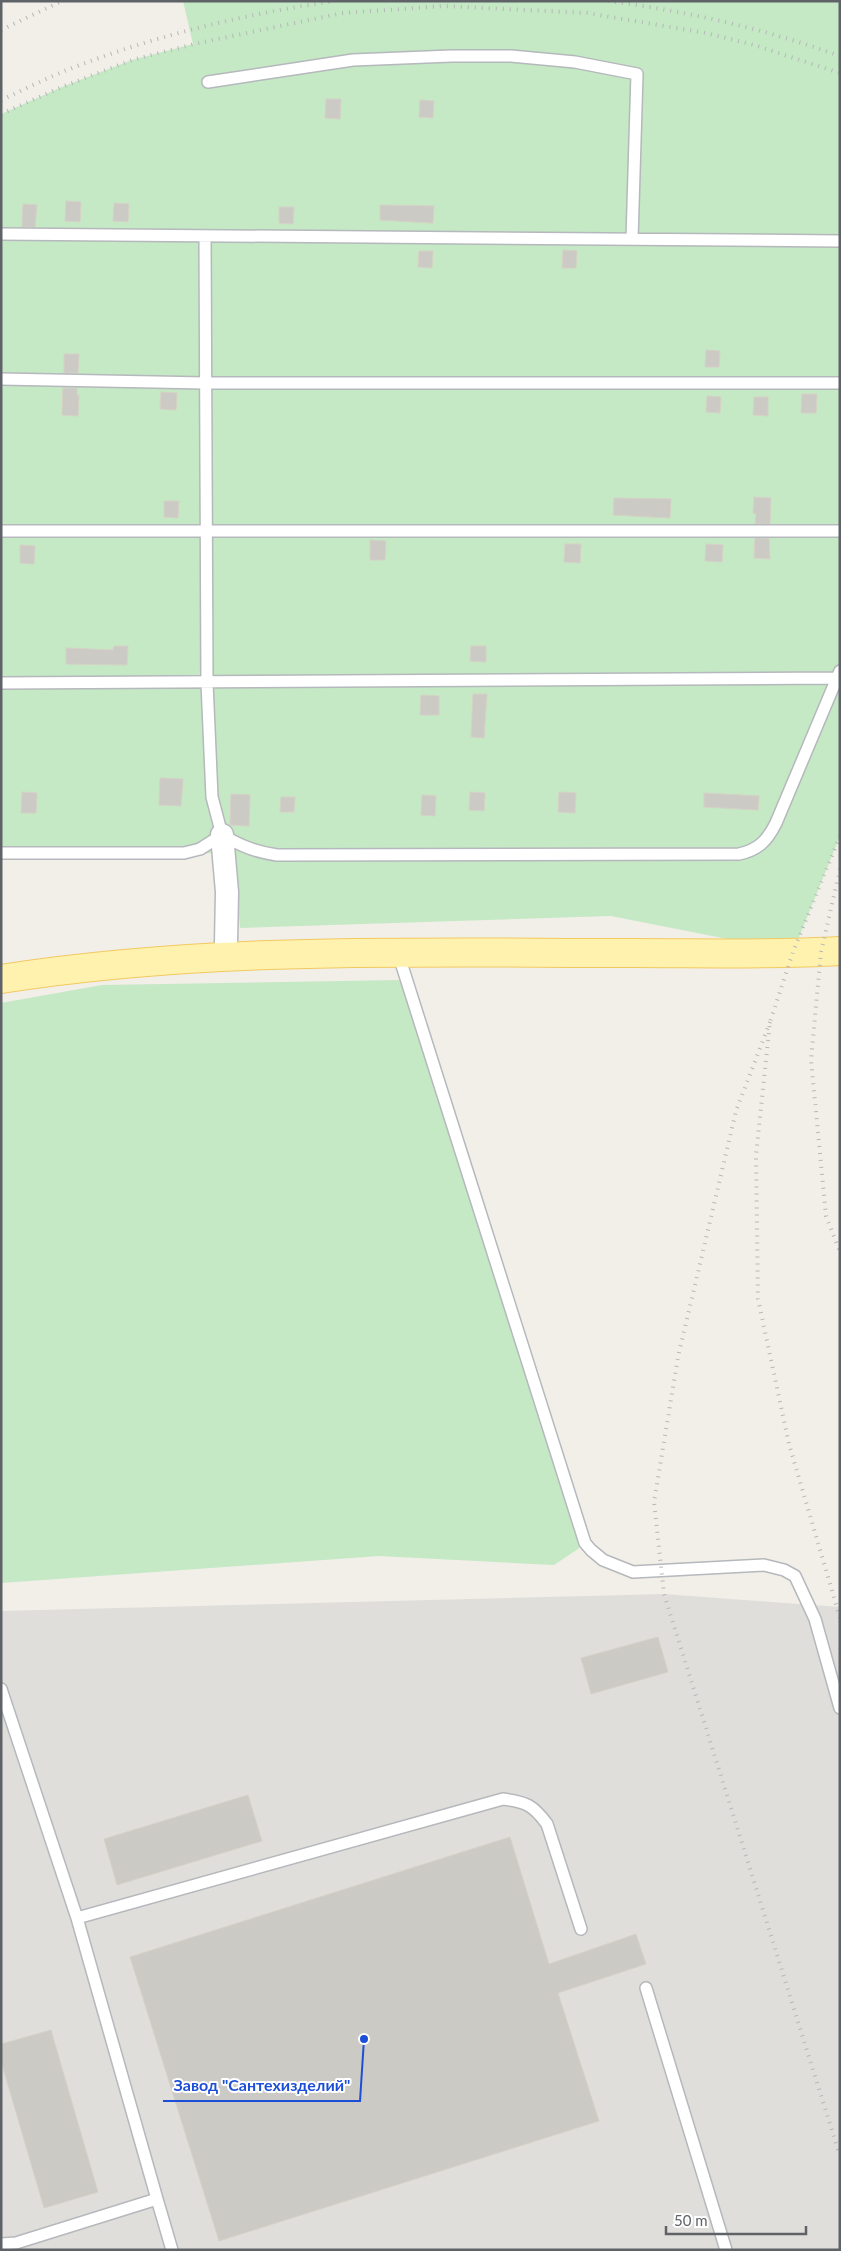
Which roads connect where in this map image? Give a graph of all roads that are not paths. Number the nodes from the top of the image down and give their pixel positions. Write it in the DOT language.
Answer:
graph roads {
  1 [pos="208,82"];
  2 [pos="1,234"];
  3 [pos="205,236"];
  4 [pos="632,239"];
  5 [pos="840,240"];
  6 [pos="1,379"];
  7 [pos="205,383"];
  8 [pos="840,383"];
  9 [pos="1,531"];
  10 [pos="206,531"];
  11 [pos="840,532"];
  12 [pos="838,674"];
  13 [pos="1,683"];
  14 [pos="206,683"];
  15 [pos="222,835"];
  16 [pos="1,853"];
  17 [pos="840,950"];
  18 [pos="398,953"];
  19 [pos="228,956"];
  20 [pos="1,979"];
  21 [pos="1,1689"];
  22 [pos="840,1708"];
  23 [pos="78,1918"];
  24 [pos="581,1929"];
  25 [pos="646,1988"];
  26 [pos="156,2199"];
  27 [pos="1,2244"];
  28 [pos="172,2250"];
  29 [pos="726,2250"];
  1 -- 4 [label="lane"];
  2 -- 3 [label="lane"];
  3 -- 4 [label="lane"];
  3 -- 7 [label="lane"];
  4 -- 5 [label="lane"];
  6 -- 7 [label="lane"];
  7 -- 8 [label="lane"];
  7 -- 10 [label="lane"];
  9 -- 10 [label="lane"];
  10 -- 11 [label="lane"];
  10 -- 14 [label="lane"];
  12 -- 14 [label="lane"];
  12 -- 15 [label="lane"];
  13 -- 14 [label="lane"];
  14 -- 15 [label="lane"];
  15 -- 16 [label="lane"];
  15 -- 19 [label="street"];
  17 -- 18 [label="main road"];
  18 -- 19 [label="main road"];
  18 -- 22 [label="lane"];
  19 -- 20 [label="main road"];
  21 -- 23 [label="lane"];
  23 -- 24 [label="lane"];
  23 -- 26 [label="lane"];
  25 -- 29 [label="lane"];
  26 -- 27 [label="lane"];
  26 -- 28 [label="lane"];
}
